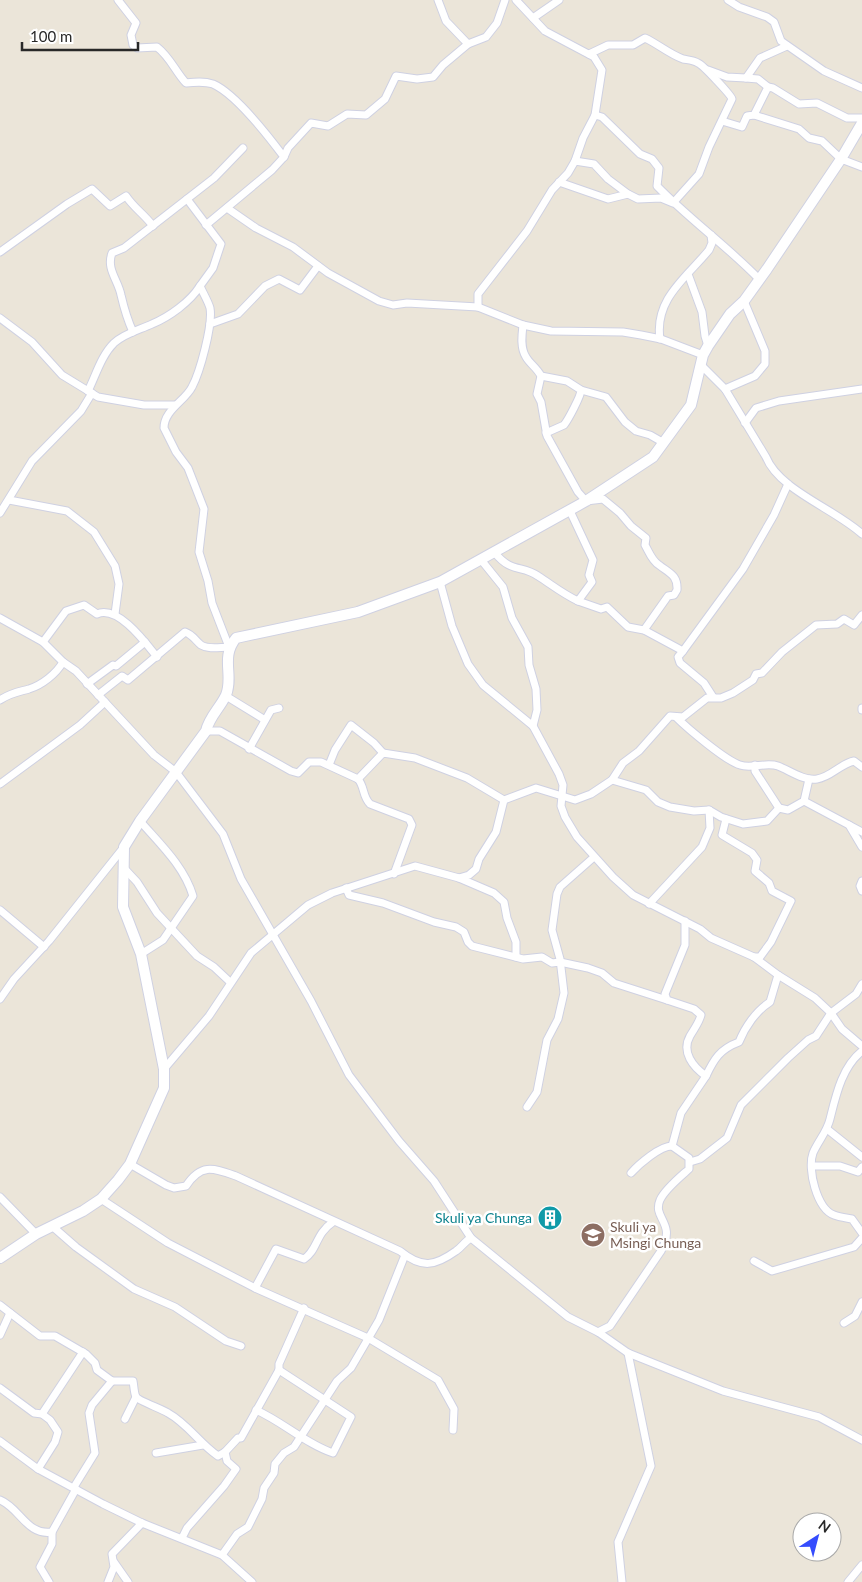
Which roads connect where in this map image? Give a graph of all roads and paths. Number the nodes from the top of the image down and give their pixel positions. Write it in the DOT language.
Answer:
graph roads {
  1 [pos="118,0"];
  2 [pos="438,0"];
  3 [pos="505,0"];
  4 [pos="516,0"];
  5 [pos="559,0"];
  6 [pos="728,0"];
  7 [pos="533,18"];
  8 [pos="468,44"];
  9 [pos="787,46"];
  10 [pos="589,54"];
  11 [pos="708,70"];
  12 [pos="746,78"];
  13 [pos="768,87"];
  14 [pos="862,88"];
  15 [pos="595,115"];
  16 [pos="754,115"];
  17 [pos="862,118"];
  18 [pos="722,121"];
  19 [pos="862,123"];
  20 [pos="243,148"];
  21 [pos="284,157"];
  22 [pos="841,159"];
  23 [pos="575,161"];
  24 [pos="862,167"];
  25 [pos="559,182"];
  26 [pos="628,194"];
  27 [pos="187,199"];
  28 [pos="673,203"];
  29 [pos="227,208"];
  30 [pos="206,224"];
  31 [pos="153,226"];
  32 [pos="711,235"];
  33 [pos="0,252"];
  34 [pos="318,266"];
  35 [pos="688,274"];
  36 [pos="759,279"];
  37 [pos="200,286"];
  38 [pos="744,301"];
  39 [pos="478,307"];
  40 [pos="0,318"];
  41 [pos="210,324"];
  42 [pos="523,325"];
  43 [pos="133,332"];
  44 [pos="660,339"];
  45 [pos="704,355"];
  46 [pos="541,376"];
  47 [pos="725,389"];
  48 [pos="862,389"];
  49 [pos="581,390"];
  50 [pos="90,392"];
  51 [pos="174,405"];
  52 [pos="745,423"];
  53 [pos="546,432"];
  54 [pos="664,443"];
  55 [pos="788,484"];
  56 [pos="9,500"];
  57 [pos="586,501"];
  58 [pos="570,511"];
  59 [pos="0,513"];
  60 [pos="862,534"];
  61 [pos="495,553"];
  62 [pos="482,561"];
  63 [pos="440,582"];
  64 [pos="578,601"];
  65 [pos="115,614"];
  66 [pos="862,616"];
  67 [pos="0,618"];
  68 [pos="644,630"];
  69 [pos="43,642"];
  70 [pos="145,642"];
  71 [pos="229,647"];
  72 [pos="682,651"];
  73 [pos="157,657"];
  74 [pos="63,662"];
  75 [pos="88,684"];
  76 [pos="98,695"];
  77 [pos="226,696"];
  78 [pos="713,697"];
  79 [pos="0,700"];
  80 [pos="105,702"];
  81 [pos="279,708"];
  82 [pos="675,717"];
  83 [pos="264,720"];
  84 [pos="533,726"];
  85 [pos="206,730"];
  86 [pos="249,749"];
  87 [pos="383,753"];
  88 [pos="329,765"];
  89 [pos="755,766"];
  90 [pos="862,767"];
  91 [pos="176,772"];
  92 [pos="358,779"];
  93 [pos="809,779"];
  94 [pos="612,780"];
  95 [pos="0,784"];
  96 [pos="563,795"];
  97 [pos="504,800"];
  98 [pos="804,802"];
  99 [pos="779,808"];
  100 [pos="709,810"];
  101 [pos="726,819"];
  102 [pos="140,821"];
  103 [pos="849,825"];
  104 [pos="862,832"];
  105 [pos="862,846"];
  106 [pos="124,847"];
  107 [pos="594,857"];
  108 [pos="122,866"];
  109 [pos="394,874"];
  110 [pos="459,878"];
  111 [pos="862,881"];
  112 [pos="346,888"];
  113 [pos="862,891"];
  114 [pos="649,904"];
  115 [pos="0,910"];
  116 [pos="685,921"];
  117 [pos="172,928"];
  118 [pos="272,935"];
  119 [pos="44,947"];
  120 [pos="140,954"];
  121 [pos="516,957"];
  122 [pos="754,957"];
  123 [pos="560,962"];
  124 [pos="778,975"];
  125 [pos="230,982"];
  126 [pos="862,984"];
  127 [pos="0,999"];
  128 [pos="667,1000"];
  129 [pos="831,1013"];
  130 [pos="862,1046"];
  131 [pos="862,1050"];
  132 [pos="164,1069"];
  133 [pos="706,1076"];
  134 [pos="527,1107"];
  135 [pos="827,1129"];
  136 [pos="672,1146"];
  137 [pos="862,1157"];
  138 [pos="690,1162"];
  139 [pos="130,1164"];
  140 [pos="813,1166"];
  141 [pos="862,1167"];
  142 [pos="631,1173"];
  143 [pos="0,1197"];
  144 [pos="101,1198"];
  145 [pos="333,1222"];
  146 [pos="52,1226"];
  147 [pos="862,1233"];
  148 [pos="36,1234"];
  149 [pos="471,1238"];
  150 [pos="862,1238"];
  151 [pos="405,1255"];
  152 [pos="0,1258"];
  153 [pos="754,1262"];
  154 [pos="255,1288"];
  155 [pos="862,1302"];
  156 [pos="0,1305"];
  157 [pos="304,1308"];
  158 [pos="10,1313"];
  159 [pos="844,1323"];
  160 [pos="598,1332"];
  161 [pos="0,1335"];
  162 [pos="368,1338"];
  163 [pos="241,1346"];
  164 [pos="82,1352"];
  165 [pos="628,1353"];
  166 [pos="279,1370"];
  167 [pos="112,1381"];
  168 [pos="0,1388"];
  169 [pos="136,1397"];
  170 [pos="325,1399"];
  171 [pos="256,1410"];
  172 [pos="42,1414"];
  173 [pos="125,1420"];
  174 [pos="453,1430"];
  175 [pos="302,1436"];
  176 [pos="862,1440"];
  177 [pos="0,1441"];
  178 [pos="203,1445"];
  179 [pos="156,1452"];
  180 [pos="225,1452"];
  181 [pos="38,1469"];
  182 [pos="75,1488"];
  183 [pos="0,1500"];
  184 [pos="142,1523"];
  185 [pos="52,1532"];
  186 [pos="182,1538"];
  187 [pos="222,1555"];
  188 [pos="113,1562"];
  189 [pos="862,1565"];
  190 [pos="50,1582"];
  191 [pos="108,1582"];
  192 [pos="128,1582"];
  193 [pos="252,1582"];
  194 [pos="622,1582"];
  195 [pos="848,1582"];
  1 -- 21 [label="street"];
  2 -- 8 [label="street"];
  3 -- 8 [label="street"];
  4 -- 7 [label="street"];
  5 -- 7 [label="street"];
  6 -- 9 [label="street"];
  7 -- 10 [label="street"];
  8 -- 21 [label="street"];
  9 -- 12 [label="street"];
  9 -- 14 [label="street"];
  10 -- 11 [label="street"];
  10 -- 15 [label="street"];
  11 -- 12 [label="street"];
  11 -- 18 [label="street"];
  12 -- 13 [label="street"];
  13 -- 16 [label="street"];
  13 -- 17 [label="street"];
  15 -- 23 [label="street"];
  15 -- 28 [label="street"];
  16 -- 18 [label="street"];
  16 -- 22 [label="street"];
  18 -- 28 [label="street"];
  19 -- 22 [label="street"];
  20 -- 27 [label="street"];
  21 -- 29 [label="street"];
  22 -- 24 [label="street"];
  22 -- 36 [label="street"];
  23 -- 25 [label="street"];
  23 -- 26 [label="street"];
  25 -- 26 [label="street"];
  25 -- 39 [label="street"];
  26 -- 28 [label="street"];
  27 -- 30 [label="street"];
  27 -- 31 [label="street"];
  28 -- 32 [label="street"];
  29 -- 30 [label="street"];
  29 -- 34 [label="street"];
  30 -- 37 [label="street"];
  31 -- 33 [label="street"];
  31 -- 43 [label="street"];
  32 -- 35 [label="street"];
  32 -- 36 [label="street"];
  34 -- 39 [label="street"];
  34 -- 41 [label="street"];
  35 -- 44 [label="street"];
  35 -- 45 [label="street"];
  36 -- 38 [label="street"];
  37 -- 41 [label="street"];
  37 -- 43 [label="street"];
  38 -- 45 [label="street"];
  38 -- 47 [label="street"];
  39 -- 42 [label="street"];
  40 -- 50 [label="street"];
  41 -- 51 [label="street"];
  42 -- 44 [label="street"];
  42 -- 46 [label="street"];
  43 -- 50 [label="street"];
  44 -- 45 [label="street"];
  45 -- 47 [label="street"];
  45 -- 54 [label="street"];
  46 -- 49 [label="street"];
  46 -- 53 [label="street"];
  47 -- 52 [label="street"];
  48 -- 52 [label="street"];
  49 -- 53 [label="street"];
  49 -- 54 [label="street"];
  50 -- 51 [label="street"];
  50 -- 56 [label="street"];
  51 -- 71 [label="street"];
  52 -- 55 [label="street"];
  53 -- 57 [label="street"];
  54 -- 57 [label="street"];
  55 -- 60 [label="street"];
  55 -- 72 [label="street"];
  56 -- 59 [label="street"];
  56 -- 65 [label="street"];
  57 -- 58 [label="street"];
  57 -- 68 [label="street"];
  58 -- 61 [label="street"];
  58 -- 64 [label="street"];
  61 -- 62 [label="street"];
  61 -- 64 [label="street"];
  62 -- 63 [label="street"];
  62 -- 84 [label="street"];
  63 -- 71 [label="street"];
  63 -- 84 [label="street"];
  64 -- 68 [label="street"];
  65 -- 69 [label="street"];
  65 -- 70 [label="street"];
  66 -- 78 [label="street"];
  67 -- 69 [label="street"];
  68 -- 72 [label="street"];
  69 -- 74 [label="street"];
  70 -- 73 [label="street"];
  70 -- 75 [label="street"];
  71 -- 73 [label="street"];
  71 -- 77 [label="street"];
  72 -- 78 [label="street"];
  73 -- 76 [label="street"];
  74 -- 75 [label="street"];
  74 -- 79 [label="street"];
  75 -- 76 [label="street"];
  76 -- 80 [label="street"];
  77 -- 83 [label="street"];
  77 -- 85 [label="street"];
  78 -- 82 [label="street"];
  80 -- 91 [label="street"];
  80 -- 95 [label="street"];
  81 -- 83 [label="street"];
  82 -- 89 [label="street"];
  82 -- 94 [label="street"];
  83 -- 86 [label="street"];
  84 -- 96 [label="street"];
  85 -- 86 [label="street"];
  85 -- 91 [label="street"];
  86 -- 88 [label="street"];
  87 -- 88 [label="street"];
  87 -- 92 [label="street"];
  87 -- 97 [label="street"];
  88 -- 92 [label="street"];
  89 -- 93 [label="street"];
  89 -- 99 [label="street"];
  90 -- 93 [label="street"];
  91 -- 102 [label="street"];
  91 -- 118 [label="street"];
  92 -- 109 [label="street"];
  93 -- 98 [label="street"];
  94 -- 96 [label="street"];
  94 -- 100 [label="street"];
  96 -- 97 [label="street"];
  96 -- 107 [label="street"];
  97 -- 110 [label="street"];
  98 -- 99 [label="street"];
  98 -- 103 [label="street"];
  99 -- 101 [label="street"];
  100 -- 101 [label="street"];
  100 -- 114 [label="street"];
  101 -- 122 [label="street"];
  102 -- 106 [label="street"];
  102 -- 117 [label="street"];
  103 -- 104 [label="street"];
  103 -- 105 [label="street"];
  106 -- 108 [label="street"];
  106 -- 119 [label="street"];
  107 -- 114 [label="street"];
  107 -- 123 [label="street"];
  108 -- 117 [label="street"];
  108 -- 120 [label="street"];
  109 -- 110 [label="street"];
  109 -- 112 [label="street"];
  110 -- 121 [label="street"];
  111 -- 113 [label="street"];
  112 -- 118 [label="street"];
  112 -- 121 [label="street"];
  114 -- 116 [label="street"];
  115 -- 119 [label="street"];
  116 -- 122 [label="street"];
  116 -- 128 [label="street"];
  117 -- 120 [label="street"];
  117 -- 125 [label="street"];
  118 -- 125 [label="street"];
  118 -- 149 [label="street"];
  119 -- 127 [label="street"];
  120 -- 132 [label="street"];
  121 -- 123 [label="street"];
  122 -- 124 [label="street"];
  123 -- 128 [label="street"];
  123 -- 134 [label="street"];
  124 -- 129 [label="street"];
  124 -- 133 [label="street"];
  125 -- 132 [label="street"];
  126 -- 129 [label="street"];
  128 -- 133 [label="street"];
  129 -- 130 [label="street"];
  129 -- 138 [label="street"];
  131 -- 135 [label="street"];
  132 -- 139 [label="street"];
  133 -- 136 [label="street"];
  135 -- 137 [label="street"];
  135 -- 140 [label="street"];
  136 -- 138 [label="street"];
  136 -- 142 [label="street"];
  138 -- 160 [label="street"];
  139 -- 144 [label="street"];
  139 -- 145 [label="street"];
  140 -- 141 [label="street"];
  140 -- 147 [label="street"];
  143 -- 148 [label="street"];
  144 -- 146 [label="street"];
  144 -- 154 [label="street"];
  145 -- 151 [label="street"];
  145 -- 154 [label="street"];
  146 -- 148 [label="street"];
  146 -- 163 [label="street"];
  148 -- 152 [label="street"];
  149 -- 151 [label="street"];
  149 -- 160 [label="street"];
  150 -- 153 [label="street"];
  151 -- 162 [label="street"];
  154 -- 157 [label="street"];
  155 -- 159 [label="street"];
  156 -- 158 [label="street"];
  157 -- 162 [label="street"];
  157 -- 166 [label="street"];
  158 -- 161 [label="street"];
  158 -- 164 [label="street"];
  160 -- 165 [label="street"];
  162 -- 170 [label="street"];
  162 -- 174 [label="street"];
  164 -- 167 [label="street"];
  164 -- 172 [label="street"];
  165 -- 176 [label="street"];
  165 -- 194 [label="street"];
  166 -- 170 [label="street"];
  166 -- 171 [label="street"];
  167 -- 169 [label="street"];
  167 -- 182 [label="street"];
  168 -- 172 [label="street"];
  169 -- 173 [label="street"];
  169 -- 178 [label="street"];
  170 -- 175 [label="street"];
  170 -- 175 [label="street"];
  171 -- 175 [label="street"];
  171 -- 180 [label="street"];
  172 -- 181 [label="street"];
  175 -- 187 [label="street"];
  177 -- 181 [label="street"];
  178 -- 179 [label="street"];
  178 -- 180 [label="street"];
  180 -- 186 [label="street"];
  181 -- 182 [label="street"];
  182 -- 184 [label="street"];
  182 -- 185 [label="street"];
  183 -- 185 [label="street"];
  184 -- 186 [label="street"];
  184 -- 188 [label="street"];
  185 -- 190 [label="street"];
  186 -- 187 [label="street"];
  187 -- 193 [label="street"];
  188 -- 191 [label="street"];
  188 -- 192 [label="street"];
  189 -- 195 [label="street"];
}
